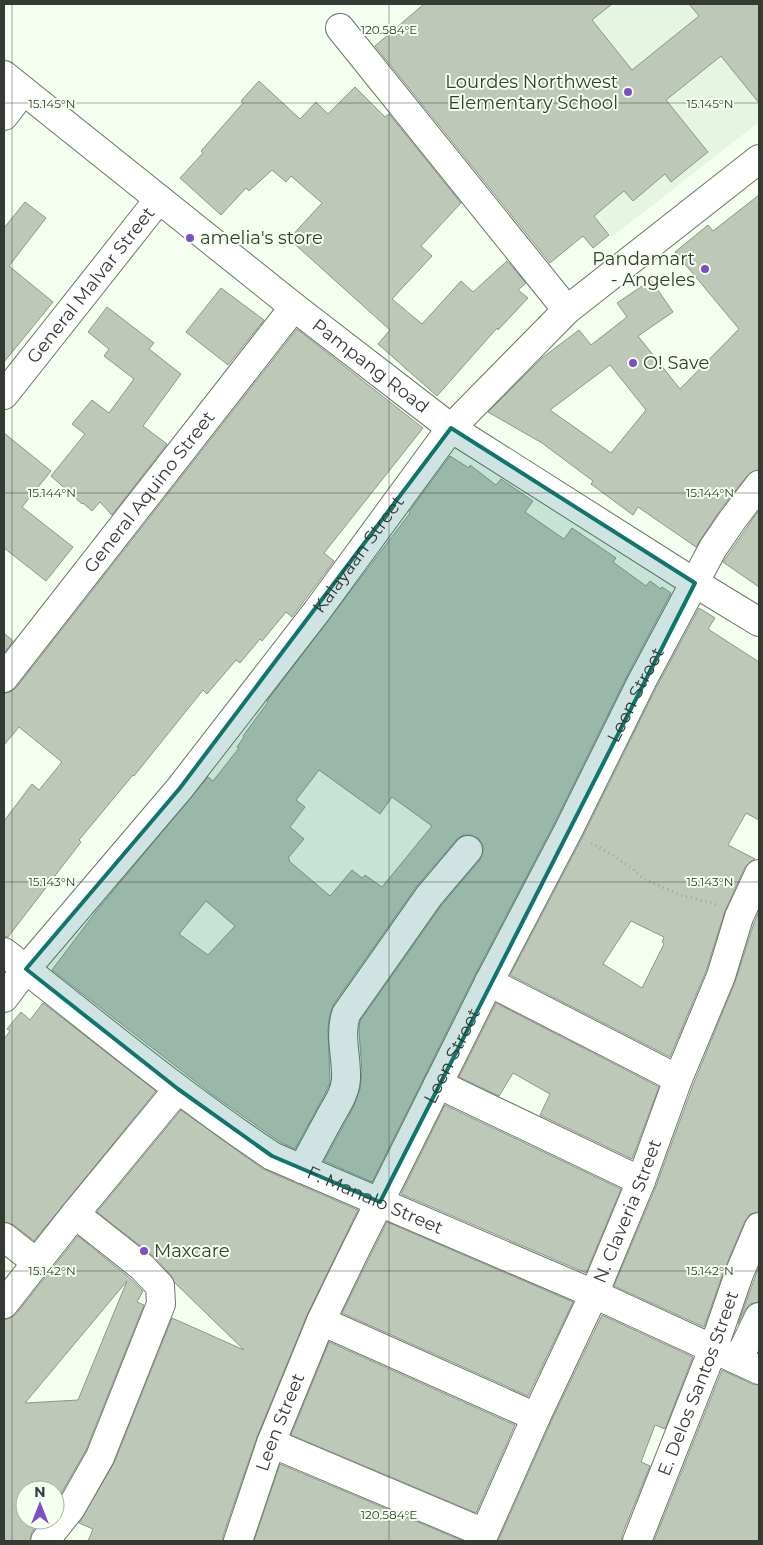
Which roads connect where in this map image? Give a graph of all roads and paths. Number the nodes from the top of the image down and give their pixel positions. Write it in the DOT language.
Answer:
graph roads {
  1 [pos="340,28"];
  2 [pos="14,83"];
  3 [pos="4,116"];
  4 [pos="759,159"];
  5 [pos="159,199"];
  6 [pos="294,307"];
  7 [pos="567,310"];
  8 [pos="4,394"];
  9 [pos="452,428"];
  10 [pos="759,485"];
  11 [pos="694,583"];
  12 [pos="759,622"];
  13 [pos="4,678"];
  14 [pos="568,831"];
  15 [pos="468,850"];
  16 [pos="759,874"];
  17 [pos="740,917"];
  18 [pos="4,952"];
  19 [pos="26,969"];
  20 [pos="489,982"];
  21 [pos="4,998"];
  22 [pos="678,1079"];
  23 [pos="438,1084"];
  24 [pos="178,1089"];
  25 [pos="302,1169"];
  26 [pos="641,1181"];
  27 [pos="380,1202"];
  28 [pos="75,1214"];
  29 [pos="759,1226"];
  30 [pos="4,1237"];
  31 [pos="37,1263"];
  32 [pos="594,1294"];
  33 [pos="4,1304"];
  34 [pos="759,1317"];
  35 [pos="321,1321"];
  36 [pos="713,1349"];
  37 [pos="749,1365"];
  38 [pos="536,1417"];
  39 [pos="271,1443"];
  40 [pos="482,1537"];
  41 [pos="45,1541"];
  42 [pos="238,1541"];
  43 [pos="637,1541"];
  1 -- 7 [label="street"];
  2 -- 3 [label="street"];
  2 -- 5 [label="street, Pampang Road"];
  4 -- 7 [label="street, Kalayaan Street"];
  5 -- 6 [label="street, Pampang Road"];
  5 -- 8 [label="street, General Malvar Street"];
  6 -- 9 [label="street, Pampang Road"];
  6 -- 13 [label="street, General Aquino Street"];
  7 -- 9 [label="street, Kalayaan Street"];
  9 -- 11 [label="street, Pampang Road"];
  9 -- 19 [label="street, Kalayaan Street"];
  10 -- 11 [label="street, Leen Street"];
  11 -- 12 [label="street, Pampang Road"];
  11 -- 14 [label="street, Leen Street"];
  14 -- 17 [label="path"];
  14 -- 20 [label="street, Leen Street"];
  15 -- 25 [label="street"];
  16 -- 17 [label="street, N. Claveria Street"];
  17 -- 22 [label="street, N. Claveria Street"];
  18 -- 19 [label="street, F. Manalo Street"];
  19 -- 21 [label="street, Kalayaan Street"];
  19 -- 24 [label="street, F. Manalo Street"];
  20 -- 22 [label="street"];
  20 -- 23 [label="street, Leen Street"];
  22 -- 26 [label="street, N. Claveria Street"];
  23 -- 26 [label="street"];
  23 -- 27 [label="street, Leen Street"];
  24 -- 25 [label="street, F. Manalo Street"];
  24 -- 28 [label="street"];
  25 -- 27 [label="street, F. Manalo Street"];
  26 -- 32 [label="street, N. Claveria Street"];
  27 -- 32 [label="street, F. Manalo Street"];
  27 -- 35 [label="street, Leen Street"];
  28 -- 31 [label="street"];
  28 -- 41 [label="street"];
  29 -- 36 [label="street, E. Delos Santos Street"];
  30 -- 31 [label="street"];
  31 -- 33 [label="street"];
  32 -- 36 [label="street, F. Manalo Street"];
  32 -- 38 [label="street, N. Claveria Street"];
  34 -- 37 [label="street"];
  35 -- 38 [label="street"];
  35 -- 39 [label="street, Leen Street"];
  36 -- 37 [label="street, F. Manalo Street"];
  36 -- 43 [label="street, E. Delos Santos Street"];
  38 -- 40 [label="street, N. Claveria Street"];
  39 -- 40 [label="street"];
  39 -- 42 [label="street, Leen Street"];
}
